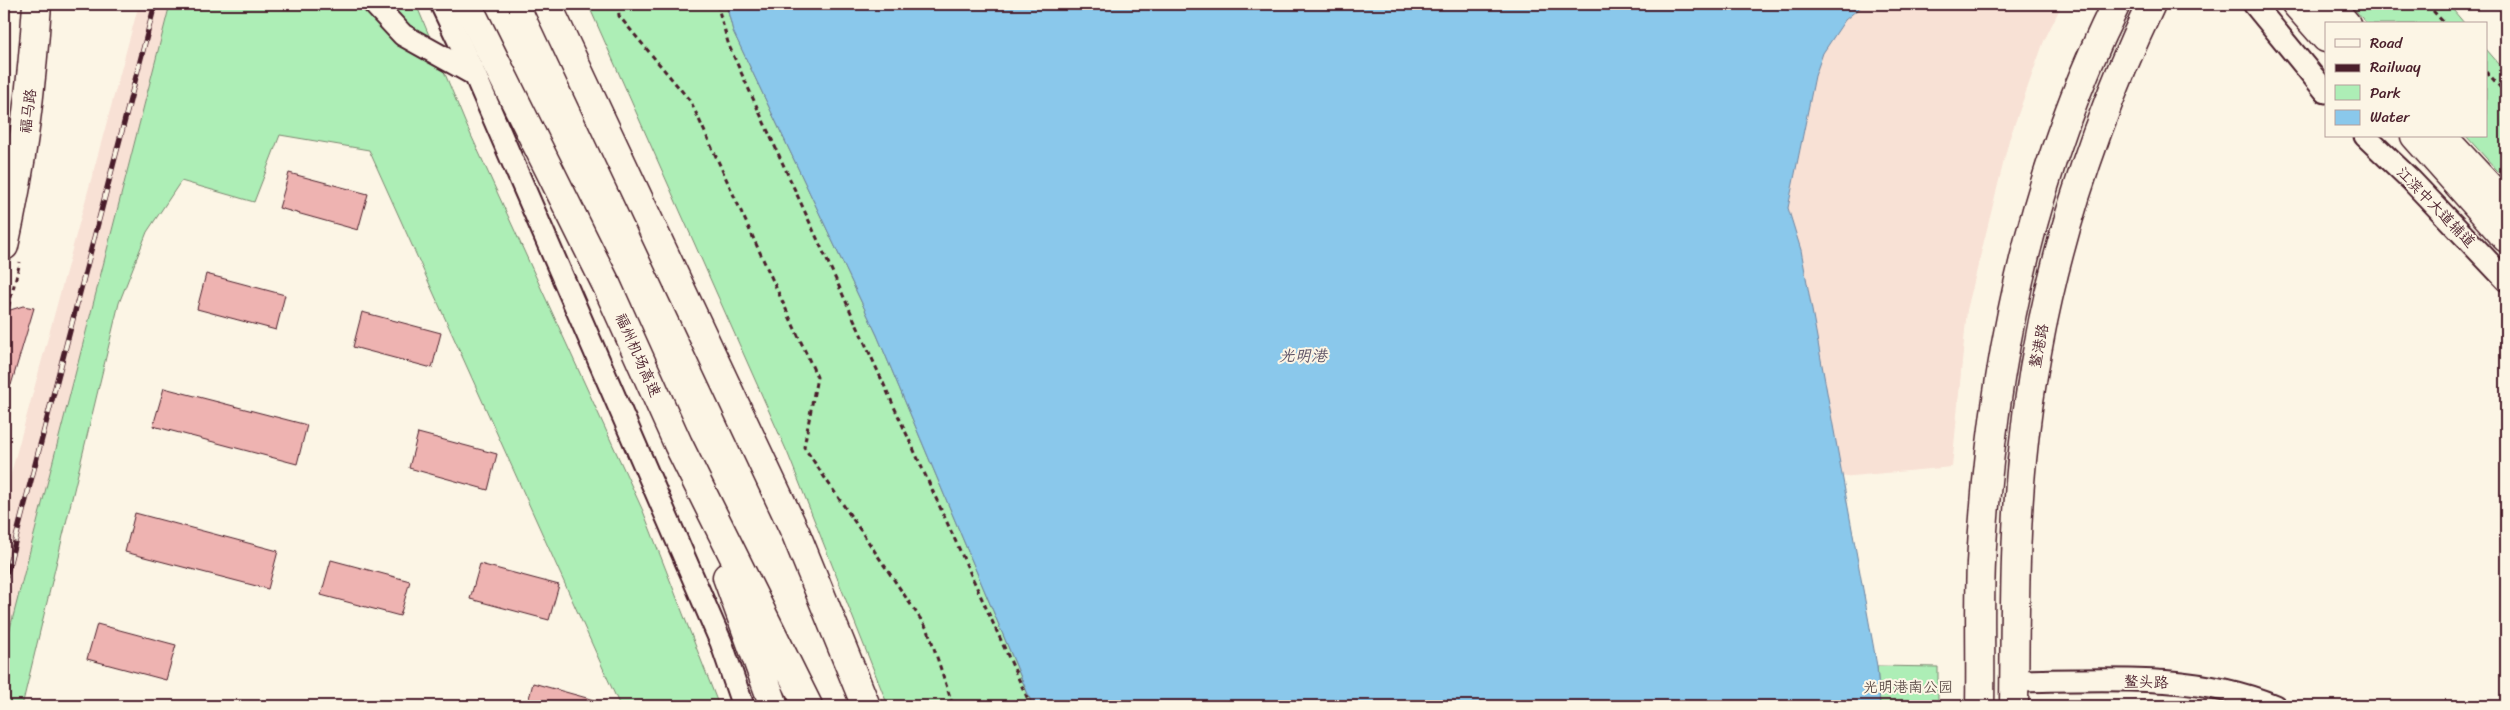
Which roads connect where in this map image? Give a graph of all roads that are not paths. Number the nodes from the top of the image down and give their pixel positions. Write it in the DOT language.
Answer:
graph roads {
  1 [pos="37,4"];
  2 [pos="374,4"];
  3 [pos="441,4"];
  4 [pos="467,4"];
  5 [pos="546,4"];
  6 [pos="2116,4"];
  7 [pos="2151,4"];
  8 [pos="2254,4"];
  9 [pos="2296,4"];
  10 [pos="2329,4"];
  11 [pos="2344,22"];
  12 [pos="2325,37"];
  13 [pos="475,75"];
  14 [pos="2325,91"];
  15 [pos="2367,138"];
  16 [pos="2417,138"];
  17 [pos="2444,138"];
  18 [pos="2506,205"];
  19 [pos="2506,238"];
  20 [pos="4,246"];
  21 [pos="2506,280"];
  22 [pos="678,444"];
  23 [pos="2014,694"];
  24 [pos="743,706"];
  25 [pos="774,706"];
  26 [pos="808,706"];
  27 [pos="866,706"];
  28 [pos="1980,706"];
  29 [pos="2274,706"];
  1 -- 20 [label="main road, 福马路"];
  2 -- 13 [label="street"];
  3 -- 13 [label="street"];
  4 -- 22 [label="main road, 福州机场高速"];
  5 -- 27 [label="main road"];
  6 -- 28 [label="main road"];
  7 -- 23 [label="main road, 鳌港路"];
  8 -- 14 [label="street"];
  9 -- 12 [label="main road"];
  10 -- 11 [label="main road"];
  13 -- 24 [label="street"];
  15 -- 21 [label="street, 江滨中大道辅道"];
  16 -- 19 [label="main road"];
  17 -- 18 [label="main road"];
  22 -- 25 [label="main road"];
  22 -- 26 [label="main road, 福州机场高速"];
  23 -- 29 [label="street, 鳌头路"];
}
